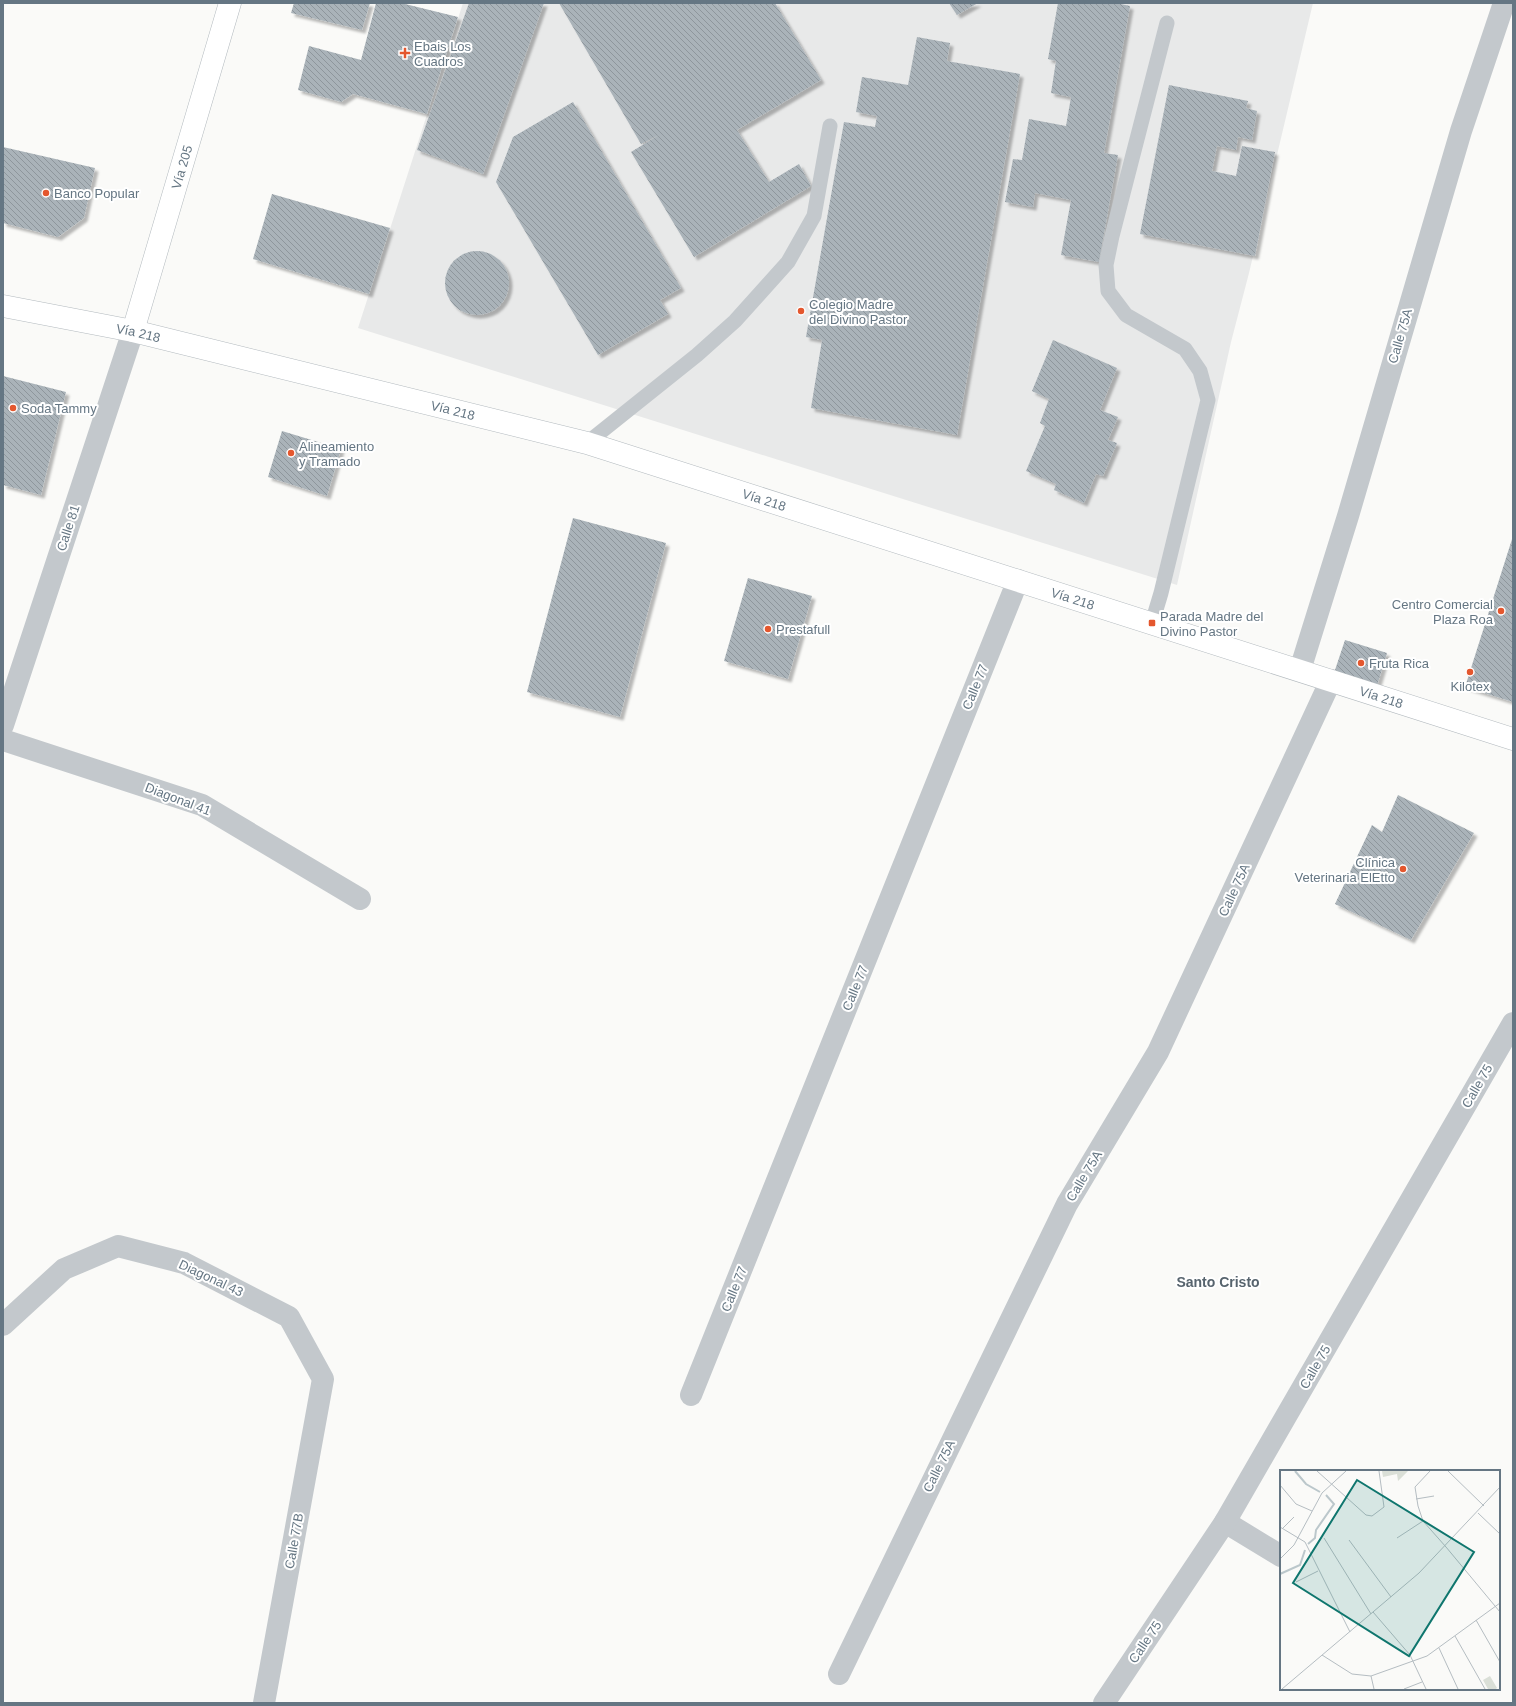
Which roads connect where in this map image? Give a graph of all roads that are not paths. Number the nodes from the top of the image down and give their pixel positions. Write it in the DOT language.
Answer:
graph roads {
  1 [pos="230,3"];
  2 [pos="1504,3"];
  3 [pos="1167,23"];
  4 [pos="830,126"];
  5 [pos="3,306"];
  6 [pos="133,331"];
  7 [pos="587,443"];
  8 [pos="1018,580"];
  9 [pos="1152,623"];
  10 [pos="1300,670"];
  11 [pos="1331,680"];
  12 [pos="3,725"];
  13 [pos="1513,739"];
  14 [pos="3,740"];
  15 [pos="360,899"];
  16 [pos="1513,1023"];
  17 [pos="3,1325"];
  18 [pos="323,1379"];
  19 [pos="691,1395"];
  20 [pos="1226,1522"];
  21 [pos="1280,1555"];
  22 [pos="838,1674"];
  23 [pos="264,1703"];
  24 [pos="1104,1703"];
  1 -- 6 [label="main road, Vía 205"];
  2 -- 10 [label="street, Calle 75A"];
  3 -- 9 [label="lane"];
  4 -- 7 [label="lane"];
  5 -- 6 [label="main road, Vía 218"];
  6 -- 7 [label="main road, Vía 218"];
  6 -- 12 [label="street, Calle 81"];
  7 -- 8 [label="main road, Vía 218"];
  8 -- 9 [label="main road, Vía 218"];
  8 -- 19 [label="street, Calle 77"];
  9 -- 10 [label="main road, Vía 218"];
  10 -- 11 [label="main road, Vía 218"];
  11 -- 13 [label="main road, Vía 218"];
  11 -- 22 [label="street, Calle 75A"];
  14 -- 15 [label="street, Diagonal 41"];
  16 -- 20 [label="street, Calle 75"];
  17 -- 18 [label="street, Diagonal 43"];
  18 -- 23 [label="street, Calle 77B"];
  20 -- 21 [label="street"];
  20 -- 24 [label="street, Calle 75"];
}
